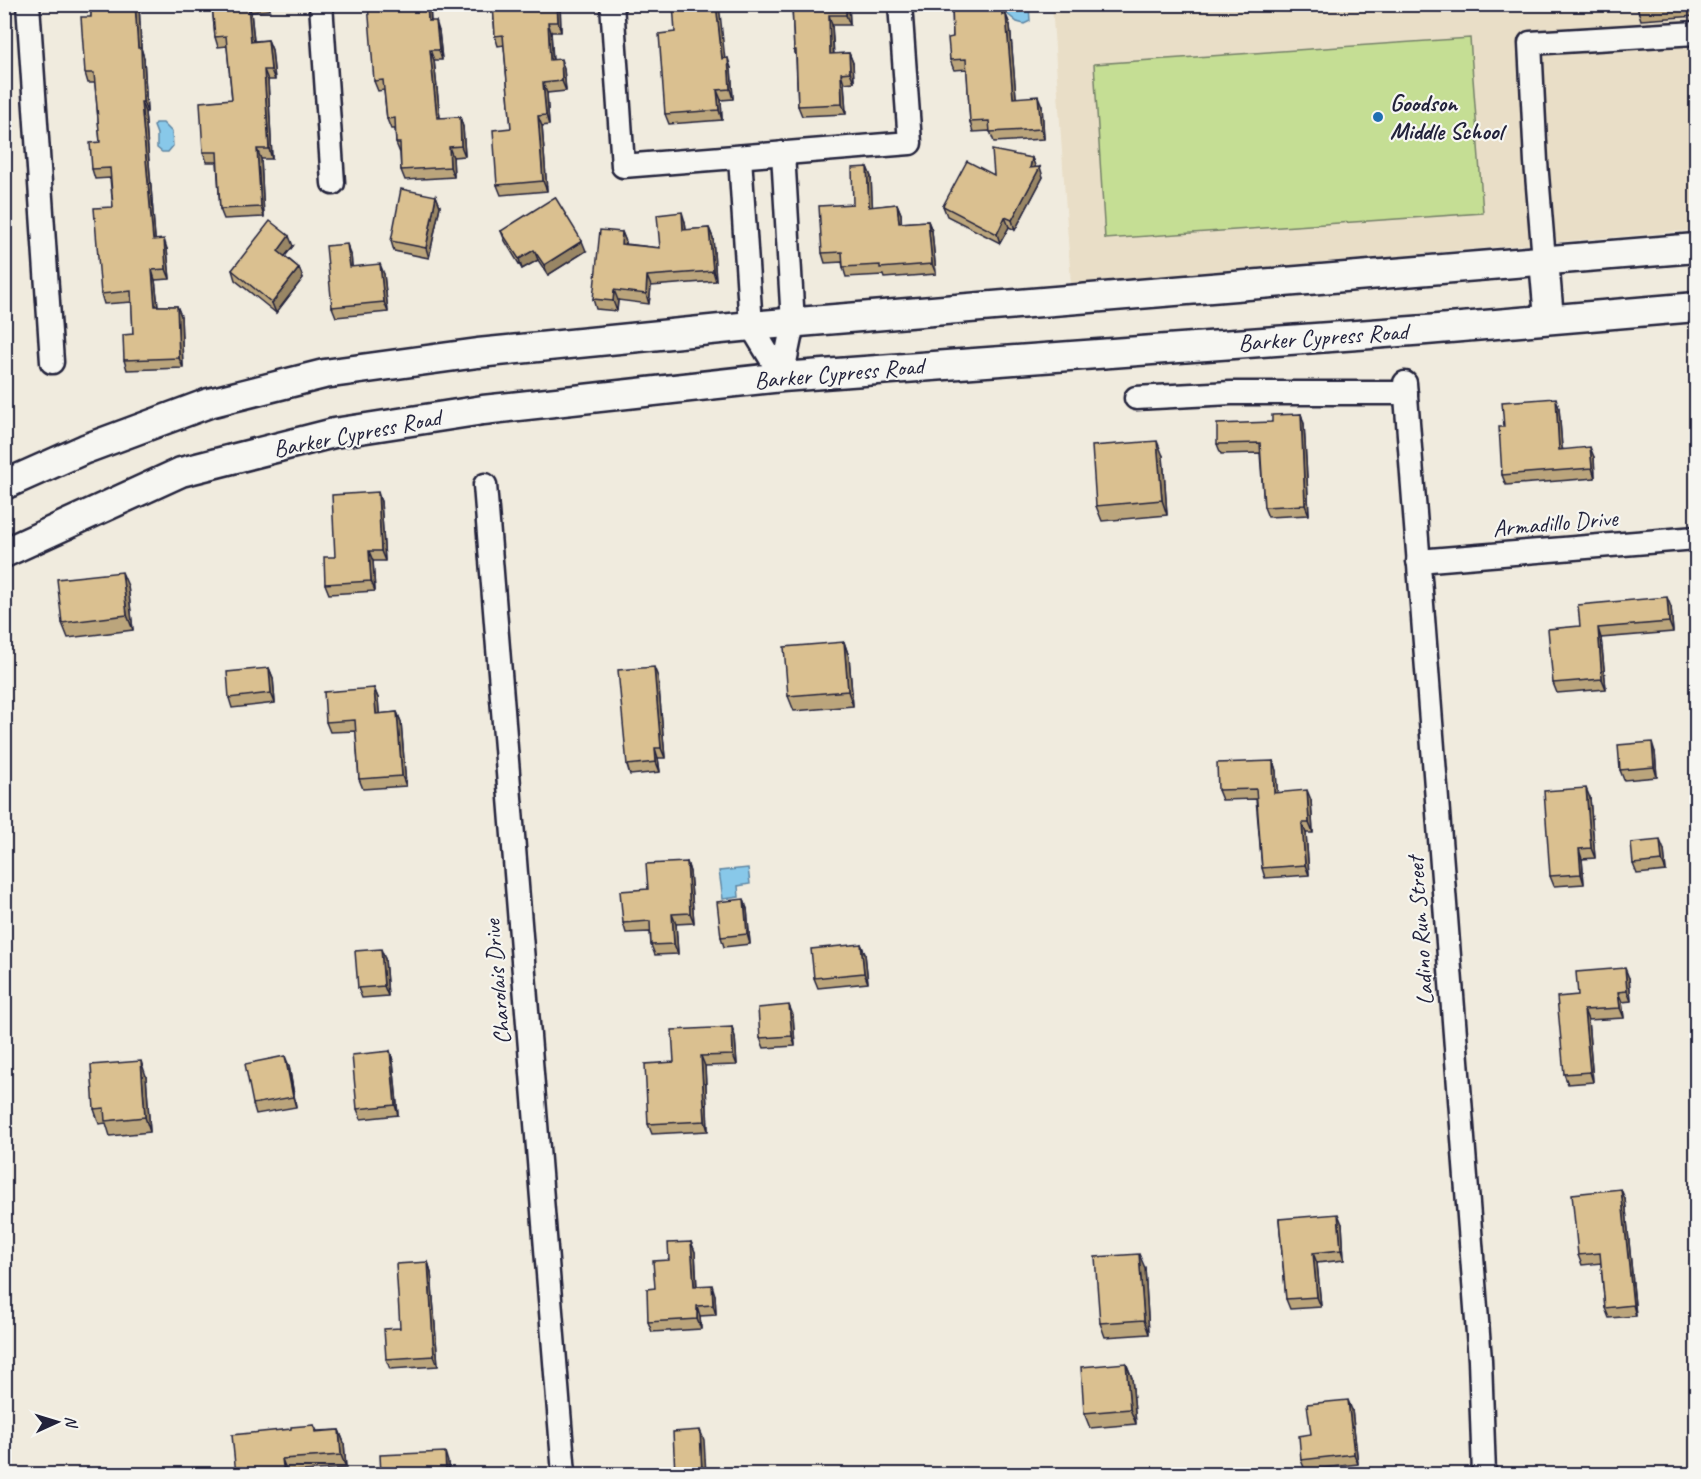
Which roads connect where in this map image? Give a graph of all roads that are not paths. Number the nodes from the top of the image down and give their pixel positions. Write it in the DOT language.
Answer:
graph roads {
  1 [pos="28,4"];
  2 [pos="321,4"];
  3 [pos="612,4"];
  4 [pos="900,4"];
  5 [pos="1696,33"];
  6 [pos="783,153"];
  7 [pos="740,157"];
  8 [pos="333,183"];
  9 [pos="1696,248"];
  10 [pos="1544,260"];
  11 [pos="1696,307"];
  12 [pos="1549,318"];
  13 [pos="793,323"];
  14 [pos="751,326"];
  15 [pos="52,362"];
  16 [pos="782,377"];
  17 [pos="1136,398"];
  18 [pos="4,485"];
  19 [pos="485,485"];
  20 [pos="1696,538"];
  21 [pos="4,553"];
  22 [pos="1418,561"];
  23 [pos="564,1474"];
  24 [pos="1484,1474"];
  1 -- 15 [label="street"];
  2 -- 8 [label="street"];
  3 -- 7 [label="street"];
  4 -- 6 [label="street"];
  5 -- 10 [label="street"];
  6 -- 7 [label="street"];
  6 -- 13 [label="street"];
  7 -- 14 [label="street"];
  9 -- 10 [label="main road"];
  10 -- 12 [label="main road"];
  10 -- 13 [label="main road"];
  11 -- 12 [label="main road, Barker Cypress Road"];
  12 -- 16 [label="main road, Barker Cypress Road"];
  13 -- 14 [label="main road"];
  13 -- 16 [label="street"];
  14 -- 16 [label="street"];
  14 -- 18 [label="main road"];
  16 -- 21 [label="main road, Barker Cypress Road"];
  17 -- 22 [label="street, Ladino Run Street"];
  19 -- 23 [label="street, Charolais Drive"];
  20 -- 22 [label="street, Armadillo Drive"];
  22 -- 24 [label="street, Ladino Run Street"];
}
